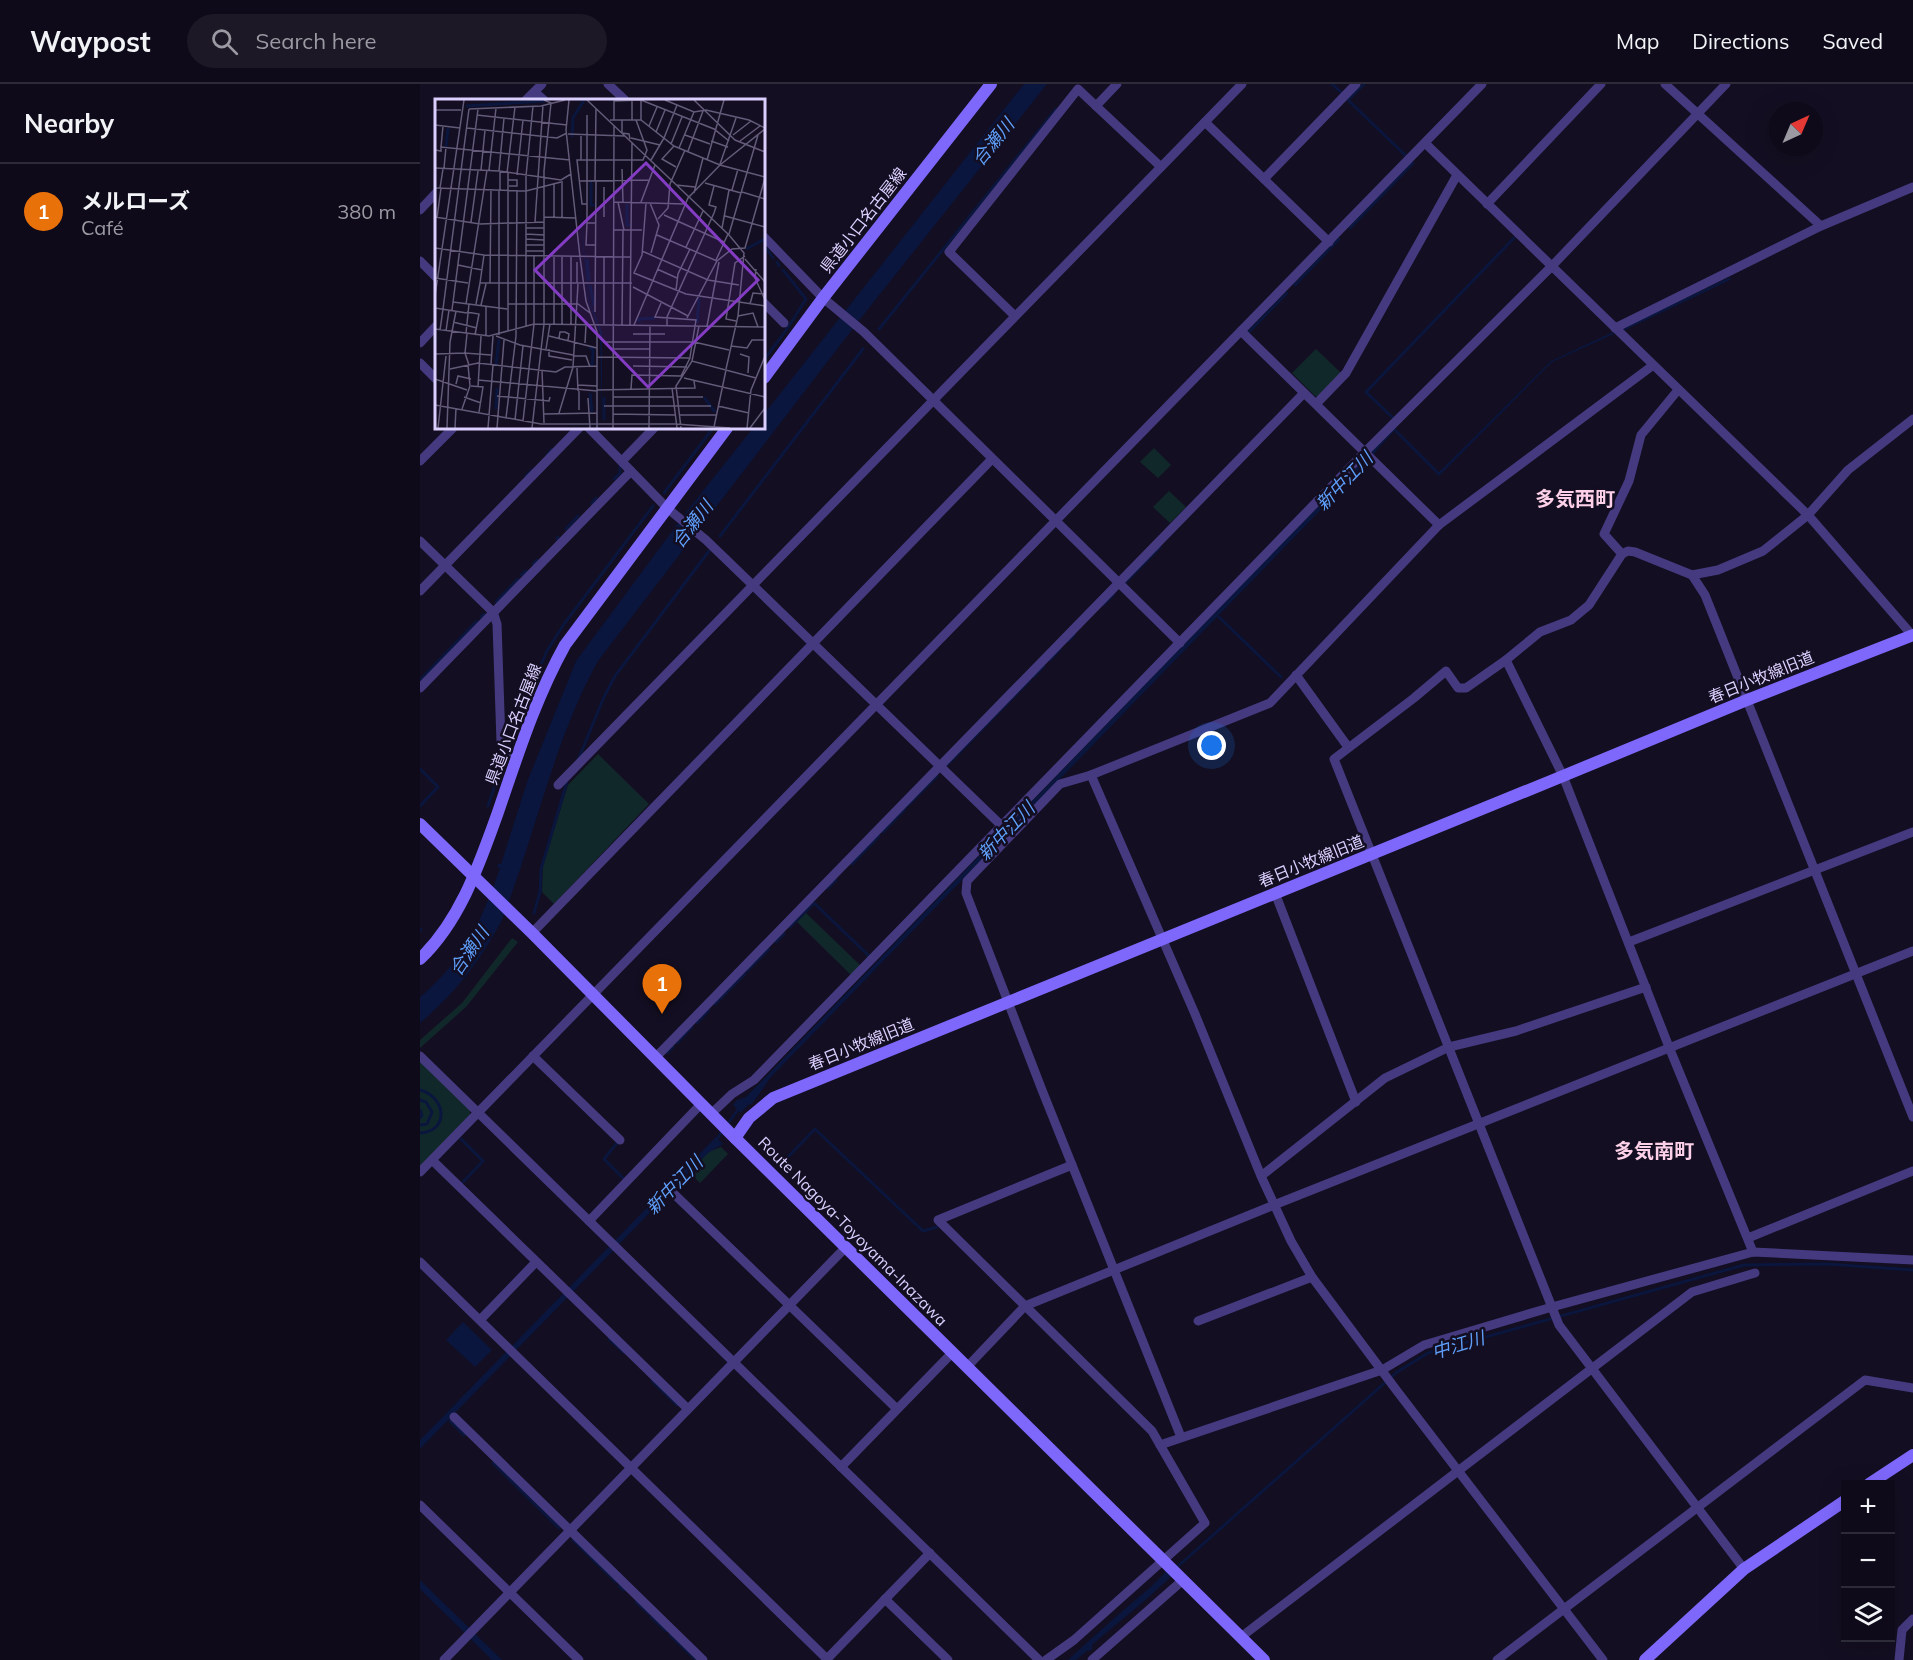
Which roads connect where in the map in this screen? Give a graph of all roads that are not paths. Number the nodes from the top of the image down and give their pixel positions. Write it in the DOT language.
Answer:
graph roads {
  1 [pos="542,84"];
  2 [pos="608,84"];
  3 [pos="991,84"];
  4 [pos="1118,84"];
  5 [pos="1242,84"];
  6 [pos="1356,84"];
  7 [pos="1482,84"];
  8 [pos="1601,84"];
  9 [pos="1665,84"];
  10 [pos="1726,84"];
  11 [pos="535,92"];
  12 [pos="527,99"];
  13 [pos="543,99"];
  14 [pos="623,99"];
  15 [pos="1096,106"];
  16 [pos="1697,114"];
  17 [pos="1205,122"];
  18 [pos="1425,143"];
  19 [pos="1161,167"];
  20 [pos="1457,175"];
  21 [pos="1264,179"];
  22 [pos="1913,187"];
  23 [pos="435,194"];
  24 [pos="1487,204"];
  25 [pos="420,210"];
  26 [pos="1821,226"];
  27 [pos="765,238"];
  28 [pos="1329,242"];
  29 [pos="420,261"];
  30 [pos="1552,266"];
  31 [pos="435,277"];
  32 [pos="828,302"];
  33 [pos="765,308"];
  34 [pos="1015,316"];
  35 [pos="784,323"];
  36 [pos="435,327"];
  37 [pos="1615,328"];
  38 [pos="1241,331"];
  39 [pos="420,343"];
  40 [pos="420,363"];
  41 [pos="1652,366"];
  42 [pos="435,377"];
  43 [pos="765,377"];
  44 [pos="1678,390"];
  45 [pos="1304,393"];
  46 [pos="933,402"];
  47 [pos="1316,404"];
  48 [pos="1913,419"];
  49 [pos="452,429"];
  50 [pos="578,429"];
  51 [pos="591,429"];
  52 [pos="653,429"];
  53 [pos="726,429"];
  54 [pos="1368,455"];
  55 [pos="992,459"];
  56 [pos="623,460"];
  57 [pos="420,461"];
  58 [pos="631,471"];
  59 [pos="670,511"];
  60 [pos="1808,515"];
  61 [pos="1054,521"];
  62 [pos="1439,525"];
  63 [pos="420,541"];
  64 [pos="1622,554"];
  65 [pos="445,566"];
  66 [pos="1692,575"];
  67 [pos="1119,584"];
  68 [pos="753,585"];
  69 [pos="420,591"];
  70 [pos="492,612"];
  71 [pos="1912,635"];
  72 [pos="812,643"];
  73 [pos="1180,644"];
  74 [pos="1506,660"];
  75 [pos="1296,675"];
  76 [pos="420,688"];
  77 [pos="1747,700"];
  78 [pos="877,705"];
  79 [pos="1347,747"];
  80 [pos="518,755"];
  81 [pos="940,766"];
  82 [pos="1091,775"];
  83 [pos="1563,776"];
  84 [pos="558,785"];
  85 [pos="420,824"];
  86 [pos="1006,831"];
  87 [pos="1913,832"];
  88 [pos="1372,853"];
  89 [pos="1815,869"];
  90 [pos="474,878"];
  91 [pos="1275,893"];
  92 [pos="532,933"];
  93 [pos="1162,939"];
  94 [pos="1629,942"];
  95 [pos="1913,951"];
  96 [pos="420,959"];
  97 [pos="1857,974"];
  98 [pos="1646,987"];
  99 [pos="593,995"];
  100 [pos="1008,1002"];
  101 [pos="1449,1047"];
  102 [pos="1669,1047"];
  103 [pos="420,1056"];
  104 [pos="533,1056"];
  105 [pos="655,1058"];
  106 [pos="1356,1102"];
  107 [pos="701,1104"];
  108 [pos="478,1112"];
  109 [pos="715,1117"];
  110 [pos="1913,1117"];
  111 [pos="1480,1124"];
  112 [pos="734,1137"];
  113 [pos="620,1140"];
  114 [pos="432,1160"];
  115 [pos="1072,1165"];
  116 [pos="1913,1171"];
  117 [pos="420,1172"];
  118 [pos="1265,1173"];
  119 [pos="672,1192"];
  120 [pos="1274,1205"];
  121 [pos="590,1221"];
  122 [pos="1748,1239"];
  123 [pos="846,1247"];
  124 [pos="1753,1252"];
  125 [pos="1913,1260"];
  126 [pos="420,1262"];
  127 [pos="536,1262"];
  128 [pos="1114,1269"];
  129 [pos="1755,1273"];
  130 [pos="1312,1277"];
  131 [pos="789,1305"];
  132 [pos="1025,1306"];
  133 [pos="1552,1307"];
  134 [pos="480,1320"];
  135 [pos="1198,1321"];
  136 [pos="952,1353"];
  137 [pos="733,1363"];
  138 [pos="967,1367"];
  139 [pos="1593,1368"];
  140 [pos="1382,1370"];
  141 [pos="1913,1388"];
  142 [pos="688,1409"];
  143 [pos="897,1409"];
  144 [pos="454,1417"];
  145 [pos="1181,1437"];
  146 [pos="1160,1445"];
  147 [pos="1913,1455"];
  148 [pos="631,1467"];
  149 [pos="841,1467"];
  150 [pos="1458,1470"];
  151 [pos="1876,1480"];
  152 [pos="1841,1503"];
  153 [pos="420,1505"];
  154 [pos="1698,1507"];
  155 [pos="570,1530"];
  156 [pos="930,1553"];
  157 [pos="1164,1560"];
  158 [pos="1744,1569"];
  159 [pos="1183,1579"];
  160 [pos="510,1592"];
  161 [pos="885,1599"];
  162 [pos="1564,1608"];
  163 [pos="1913,1619"];
  164 [pos="1241,1637"];
  165 [pos="444,1660"];
  166 [pos="579,1660"];
  167 [pos="703,1660"];
  168 [pos="828,1660"];
  169 [pos="948,1660"];
  170 [pos="1039,1660"];
  171 [pos="1046,1660"];
  172 [pos="1092,1660"];
  173 [pos="1264,1660"];
  174 [pos="1497,1660"];
  175 [pos="1604,1660"];
  176 [pos="1645,1660"];
  177 [pos="1899,1660"];
  1 -- 11 [label="street"];
  2 -- 14 [label="street"];
  3 -- 32 [label="main road, 県道小口名古屋線"];
  4 -- 15 [label="street"];
  5 -- 17 [label="street"];
  6 -- 21 [label="street"];
  7 -- 18 [label="street"];
  8 -- 24 [label="street"];
  9 -- 16 [label="street"];
  10 -- 16 [label="street"];
  11 -- 12 [label="street"];
  11 -- 13 [label="street"];
  15 -- 19 [label="street"];
  15 -- 34 [label="street"];
  16 -- 26 [label="street"];
  16 -- 30 [label="street"];
  17 -- 19 [label="street"];
  17 -- 21 [label="street"];
  18 -- 20 [label="street"];
  18 -- 28 [label="street"];
  19 -- 34 [label="street"];
  20 -- 24 [label="street"];
  20 -- 47 [label="street"];
  21 -- 28 [label="street"];
  22 -- 26 [label="street"];
  23 -- 25 [label="street"];
  24 -- 30 [label="street"];
  26 -- 37 [label="street"];
  27 -- 32 [label="street"];
  28 -- 38 [label="street"];
  29 -- 31 [label="street"];
  30 -- 37 [label="street"];
  30 -- 54 [label="street"];
  32 -- 43 [label="main road, 県道小口名古屋線"];
  32 -- 46 [label="street"];
  33 -- 35 [label="street"];
  34 -- 46 [label="street"];
  36 -- 39 [label="street"];
  37 -- 41 [label="street"];
  38 -- 45 [label="street"];
  38 -- 61 [label="street"];
  40 -- 42 [label="street"];
  41 -- 44 [label="street"];
  41 -- 62 [label="street"];
  44 -- 60 [label="street"];
  44 -- 64 [label="street"];
  45 -- 47 [label="street"];
  45 -- 67 [label="street"];
  46 -- 55 [label="street"];
  46 -- 68 [label="street"];
  47 -- 54 [label="street"];
  48 -- 60 [label="street"];
  49 -- 57 [label="street"];
  50 -- 65 [label="street"];
  51 -- 56 [label="street"];
  52 -- 56 [label="street"];
  53 -- 59 [label="main road, 県道小口名古屋線"];
  54 -- 62 [label="street"];
  54 -- 73 [label="street"];
  55 -- 61 [label="street"];
  55 -- 72 [label="street"];
  56 -- 58 [label="street"];
  58 -- 59 [label="street"];
  58 -- 70 [label="street"];
  59 -- 68 [label="street"];
  59 -- 80 [label="main road, 県道小口名古屋線"];
  60 -- 66 [label="street"];
  60 -- 71 [label="street"];
  61 -- 67 [label="street"];
  61 -- 78 [label="street"];
  62 -- 75 [label="street"];
  63 -- 65 [label="street"];
  64 -- 66 [label="street"];
  64 -- 74 [label="street"];
  65 -- 69 [label="street"];
  65 -- 70 [label="street"];
  66 -- 77 [label="street"];
  67 -- 73 [label="street"];
  67 -- 81 [label="street"];
  68 -- 72 [label="street"];
  68 -- 84 [label="street"];
  70 -- 76 [label="street"];
  70 -- 80 [label="street"];
  71 -- 77 [label="main road, 春日小牧線旧道"];
  72 -- 78 [label="street"];
  72 -- 92 [label="street"];
  73 -- 86 [label="street"];
  74 -- 79 [label="street"];
  74 -- 83 [label="street"];
  75 -- 79 [label="street"];
  75 -- 82 [label="street"];
  77 -- 83 [label="main road, 春日小牧線旧道"];
  77 -- 89 [label="street"];
  78 -- 81 [label="street"];
  78 -- 99 [label="street"];
  79 -- 88 [label="street"];
  80 -- 90 [label="main road, 県道小口名古屋線"];
  81 -- 86 [label="street"];
  81 -- 105 [label="street"];
  82 -- 86 [label="street"];
  82 -- 93 [label="street"];
  83 -- 88 [label="main road, 春日小牧線旧道"];
  83 -- 94 [label="street"];
  85 -- 90 [label="main road, Route Nagoya-Toyoyama-Inazawa"];
  86 -- 100 [label="street"];
  86 -- 109 [label="street"];
  87 -- 89 [label="street"];
  88 -- 91 [label="main road, 春日小牧線旧道"];
  88 -- 101 [label="street"];
  89 -- 94 [label="street"];
  89 -- 97 [label="street"];
  90 -- 92 [label="main road, Route Nagoya-Toyoyama-Inazawa"];
  90 -- 96 [label="main road, 県道小口名古屋線"];
  91 -- 93 [label="main road, 春日小牧線旧道"];
  91 -- 106 [label="street"];
  92 -- 99 [label="main road, Route Nagoya-Toyoyama-Inazawa"];
  93 -- 100 [label="main road, 春日小牧線旧道"];
  93 -- 120 [label="street"];
  94 -- 98 [label="street"];
  95 -- 97 [label="street"];
  97 -- 102 [label="street"];
  97 -- 110 [label="street"];
  98 -- 101 [label="street"];
  98 -- 102 [label="street"];
  99 -- 104 [label="street"];
  99 -- 105 [label="main road, Route Nagoya-Toyoyama-Inazawa"];
  100 -- 112 [label="main road, 春日小牧線旧道"];
  100 -- 115 [label="street"];
  101 -- 106 [label="street"];
  101 -- 111 [label="street"];
  102 -- 111 [label="street"];
  102 -- 122 [label="street"];
  103 -- 108 [label="street"];
  104 -- 108 [label="street"];
  104 -- 113 [label="street"];
  105 -- 107 [label="main road, Route Nagoya-Toyoyama-Inazawa"];
  106 -- 118 [label="street"];
  107 -- 109 [label="main road, Route Nagoya-Toyoyama-Inazawa"];
  107 -- 121 [label="street"];
  108 -- 114 [label="street"];
  108 -- 121 [label="street"];
  109 -- 112 [label="main road, Route Nagoya-Toyoyama-Inazawa"];
  111 -- 120 [label="street"];
  111 -- 133 [label="street"];
  112 -- 123 [label="main road, Route Nagoya-Toyoyama-Inazawa"];
  114 -- 117 [label="street"];
  114 -- 127 [label="street"];
  115 -- 128 [label="street"];
  115 -- 132 [label="street"];
  116 -- 122 [label="street"];
  119 -- 131 [label="street"];
  120 -- 128 [label="street"];
  120 -- 130 [label="street"];
  121 -- 137 [label="street"];
  122 -- 124 [label="street"];
  123 -- 131 [label="street"];
  123 -- 136 [label="main road, Route Nagoya-Toyoyama-Inazawa"];
  124 -- 125 [label="street"];
  124 -- 133 [label="street"];
  126 -- 134 [label="street"];
  127 -- 134 [label="street"];
  127 -- 142 [label="street"];
  128 -- 132 [label="street"];
  128 -- 145 [label="street"];
  129 -- 139 [label="street"];
  130 -- 135 [label="street"];
  130 -- 140 [label="street"];
  131 -- 137 [label="street"];
  131 -- 143 [label="street"];
  132 -- 138 [label="street"];
  132 -- 146 [label="street"];
  133 -- 139 [label="street"];
  133 -- 140 [label="street"];
  134 -- 148 [label="street"];
  136 -- 138 [label="main road, Route Nagoya-Toyoyama-Inazawa"];
  136 -- 143 [label="street"];
  137 -- 142 [label="street"];
  137 -- 149 [label="street"];
  138 -- 157 [label="main road, Route Nagoya-Toyoyama-Inazawa"];
  139 -- 150 [label="street"];
  139 -- 154 [label="street"];
  140 -- 145 [label="street"];
  140 -- 150 [label="street"];
  141 -- 154 [label="street"];
  142 -- 148 [label="street"];
  143 -- 149 [label="street"];
  144 -- 155 [label="street"];
  145 -- 146 [label="street"];
  146 -- 157 [label="street"];
  147 -- 151 [label="main road"];
  148 -- 155 [label="street"];
  148 -- 168 [label="street"];
  149 -- 156 [label="street"];
  150 -- 162 [label="street"];
  150 -- 164 [label="street"];
  152 -- 158 [label="main road"];
  153 -- 160 [label="street"];
  154 -- 158 [label="street"];
  154 -- 162 [label="street"];
  155 -- 160 [label="street"];
  155 -- 167 [label="street"];
  156 -- 161 [label="street"];
  156 -- 170 [label="street"];
  157 -- 159 [label="main road, Route Nagoya-Toyoyama-Inazawa"];
  157 -- 171 [label="street"];
  158 -- 176 [label="main road"];
  159 -- 164 [label="main road, Route Nagoya-Toyoyama-Inazawa"];
  159 -- 172 [label="street"];
  160 -- 165 [label="street"];
  160 -- 166 [label="street"];
  161 -- 168 [label="street"];
  161 -- 169 [label="street"];
  162 -- 174 [label="street"];
  162 -- 175 [label="street"];
  163 -- 177 [label="street"];
  164 -- 173 [label="main road, Route Nagoya-Toyoyama-Inazawa"];
}
